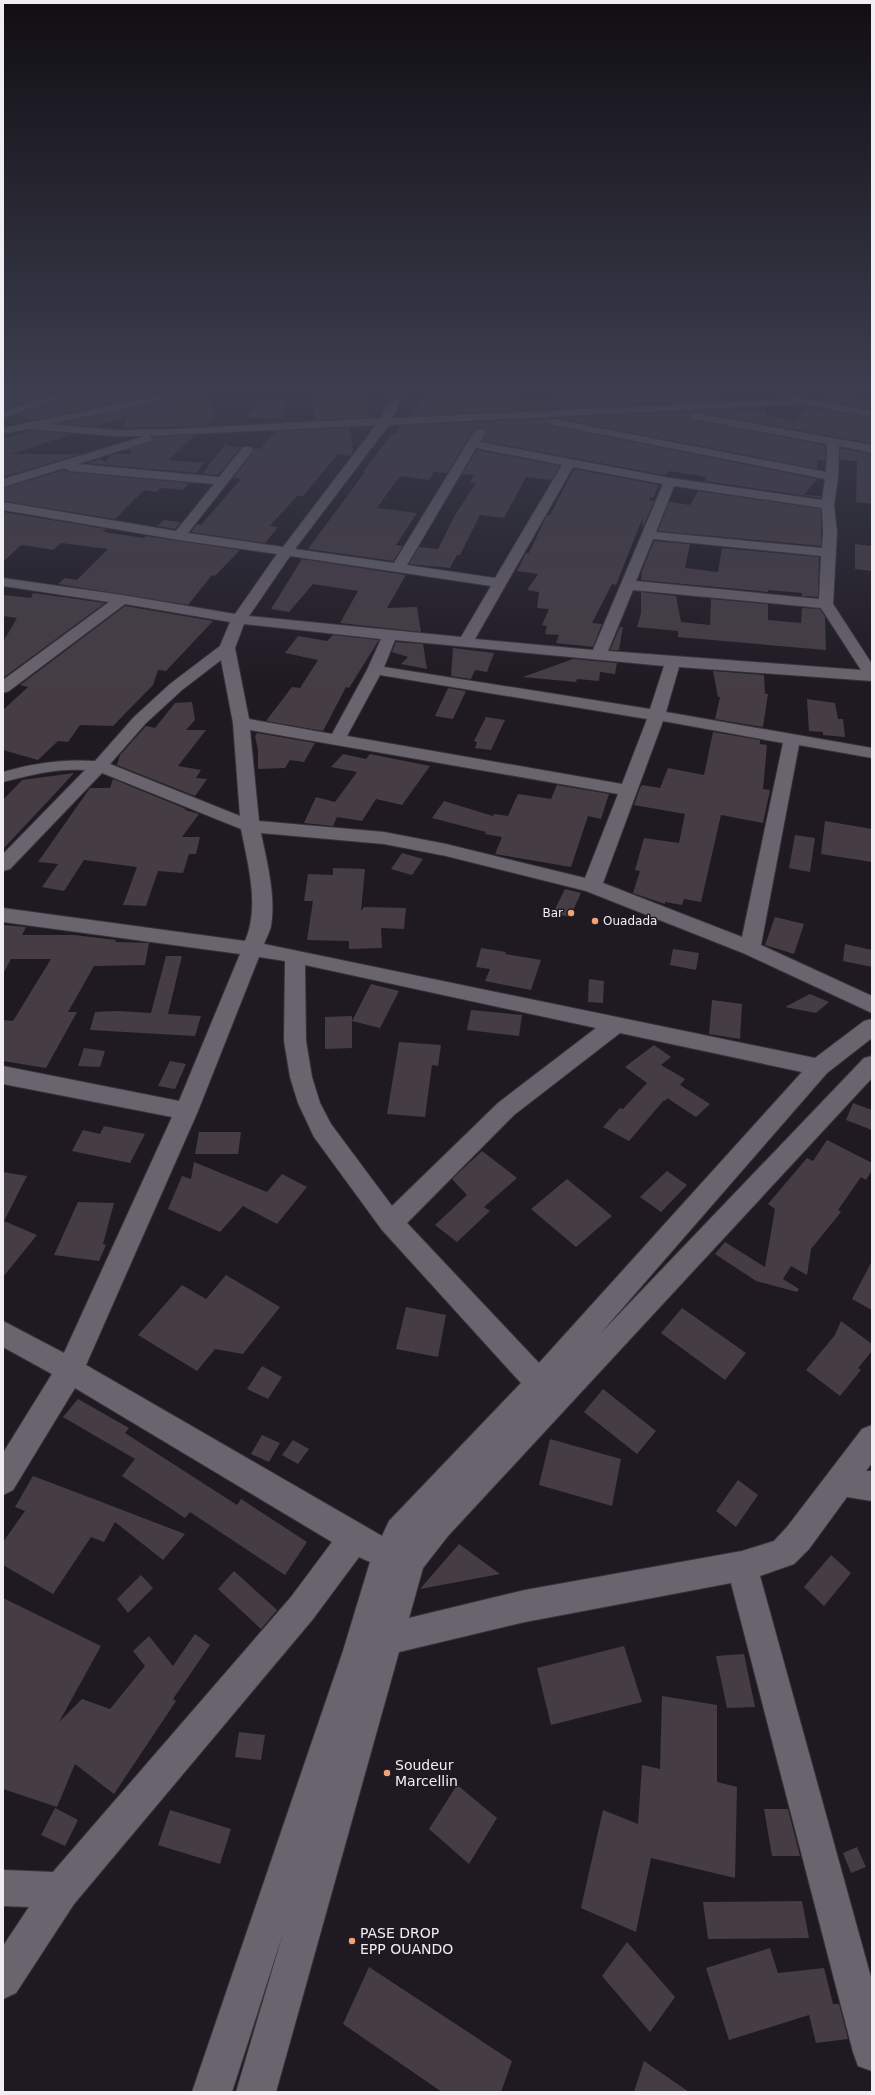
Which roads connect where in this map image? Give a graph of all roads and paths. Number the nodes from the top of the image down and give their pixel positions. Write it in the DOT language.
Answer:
graph roads {
  1 [pos="217,490"];
  2 [pos="333,490"];
  3 [pos="445,490"];
  4 [pos="554,490"];
  5 [pos="667,490"];
  6 [pos="723,490"];
  7 [pos="830,490"];
  8 [pos="828,505"];
  9 [pos="3,506"];
  10 [pos="649,535"];
  11 [pos="180,536"];
  12 [pos="286,552"];
  13 [pos="828,553"];
  14 [pos="399,567"];
  15 [pos="3,582"];
  16 [pos="500,583"];
  17 [pos="628,585"];
  18 [pos="122,599"];
  19 [pos="826,604"];
  20 [pos="239,619"];
  21 [pos="390,636"];
  22 [pos="465,643"];
  23 [pos="227,648"];
  24 [pos="598,656"];
  25 [pos="673,662"];
  26 [pos="3,669"];
  27 [pos="375,670"];
  28 [pos="22,673"];
  29 [pos="872,676"];
  30 [pos="3,688"];
  31 [pos="656,717"];
  32 [pos="241,723"];
  33 [pos="337,740"];
  34 [pos="792,740"];
  35 [pos="872,753"];
  36 [pos="99,766"];
  37 [pos="3,777"];
  38 [pos="626,790"];
  39 [pos="250,826"];
  40 [pos="3,865"];
  41 [pos="592,886"];
  42 [pos="3,915"];
  43 [pos="253,948"];
  44 [pos="750,948"];
  45 [pos="295,956"];
  46 [pos="872,1005"];
  47 [pos="615,1025"];
  48 [pos="872,1028"];
  49 [pos="872,1064"];
  50 [pos="819,1067"];
  51 [pos="3,1075"];
  52 [pos="186,1110"];
  53 [pos="391,1223"];
  54 [pos="3,1333"];
  55 [pos="70,1370"];
  56 [pos="539,1383"];
  57 [pos="872,1439"];
  58 [pos="3,1480"];
  59 [pos="840,1481"];
  60 [pos="872,1486"];
  61 [pos="354,1538"];
  62 [pos="388,1555"];
  63 [pos="742,1566"];
  64 [pos="387,1639"];
  65 [pos="3,1888"];
  66 [pos="61,1891"];
  67 [pos="3,1980"];
  68 [pos="872,2052"];
  69 [pos="212,2092"];
  70 [pos="256,2092"];
  1 -- 11 [label="street"];
  2 -- 12 [label="street"];
  3 -- 14 [label="street"];
  4 -- 16 [label="street"];
  5 -- 10 [label="street"];
  6 -- 8 [label="street"];
  7 -- 8 [label="street"];
  8 -- 13 [label="street"];
  9 -- 11 [label="street"];
  10 -- 13 [label="street"];
  10 -- 17 [label="street"];
  11 -- 12 [label="street"];
  12 -- 14 [label="street"];
  12 -- 20 [label="street"];
  13 -- 19 [label="street"];
  14 -- 16 [label="street"];
  15 -- 18 [label="street"];
  16 -- 22 [label="street"];
  17 -- 19 [label="street"];
  17 -- 24 [label="street"];
  18 -- 20 [label="street"];
  18 -- 28 [label="street"];
  19 -- 29 [label="street"];
  20 -- 21 [label="street"];
  20 -- 23 [label="street"];
  21 -- 22 [label="street"];
  21 -- 27 [label="street"];
  22 -- 24 [label="street"];
  23 -- 32 [label="street"];
  23 -- 36 [label="street"];
  24 -- 25 [label="street"];
  25 -- 29 [label="street"];
  25 -- 31 [label="street"];
  26 -- 28 [label="street"];
  27 -- 31 [label="street"];
  27 -- 33 [label="street"];
  28 -- 30 [label="street"];
  31 -- 34 [label="street"];
  31 -- 38 [label="street"];
  32 -- 33 [label="street"];
  32 -- 39 [label="street"];
  33 -- 38 [label="street"];
  34 -- 35 [label="street"];
  34 -- 44 [label="street"];
  36 -- 37 [label="street"];
  36 -- 39 [label="street"];
  36 -- 40 [label="street"];
  38 -- 41 [label="street"];
  39 -- 41 [label="street"];
  39 -- 43 [label="street"];
  41 -- 44 [label="street"];
  42 -- 43 [label="street"];
  43 -- 45 [label="street"];
  43 -- 52 [label="street"];
  44 -- 46 [label="street"];
  45 -- 47 [label="street"];
  45 -- 53 [label="street"];
  47 -- 50 [label="street"];
  47 -- 53 [label="street"];
  48 -- 50 [label="street"];
  49 -- 64 [label="street"];
  50 -- 56 [label="street"];
  51 -- 52 [label="street"];
  52 -- 55 [label="street"];
  53 -- 56 [label="street"];
  54 -- 55 [label="street"];
  55 -- 58 [label="street"];
  55 -- 61 [label="street"];
  56 -- 62 [label="street"];
  57 -- 59 [label="street"];
  59 -- 60 [label="street"];
  59 -- 63 [label="street"];
  61 -- 62 [label="street"];
  61 -- 66 [label="street"];
  62 -- 69 [label="street"];
  63 -- 64 [label="street"];
  63 -- 68 [label="street"];
  64 -- 70 [label="street"];
  65 -- 66 [label="street"];
  66 -- 67 [label="street"];
}
